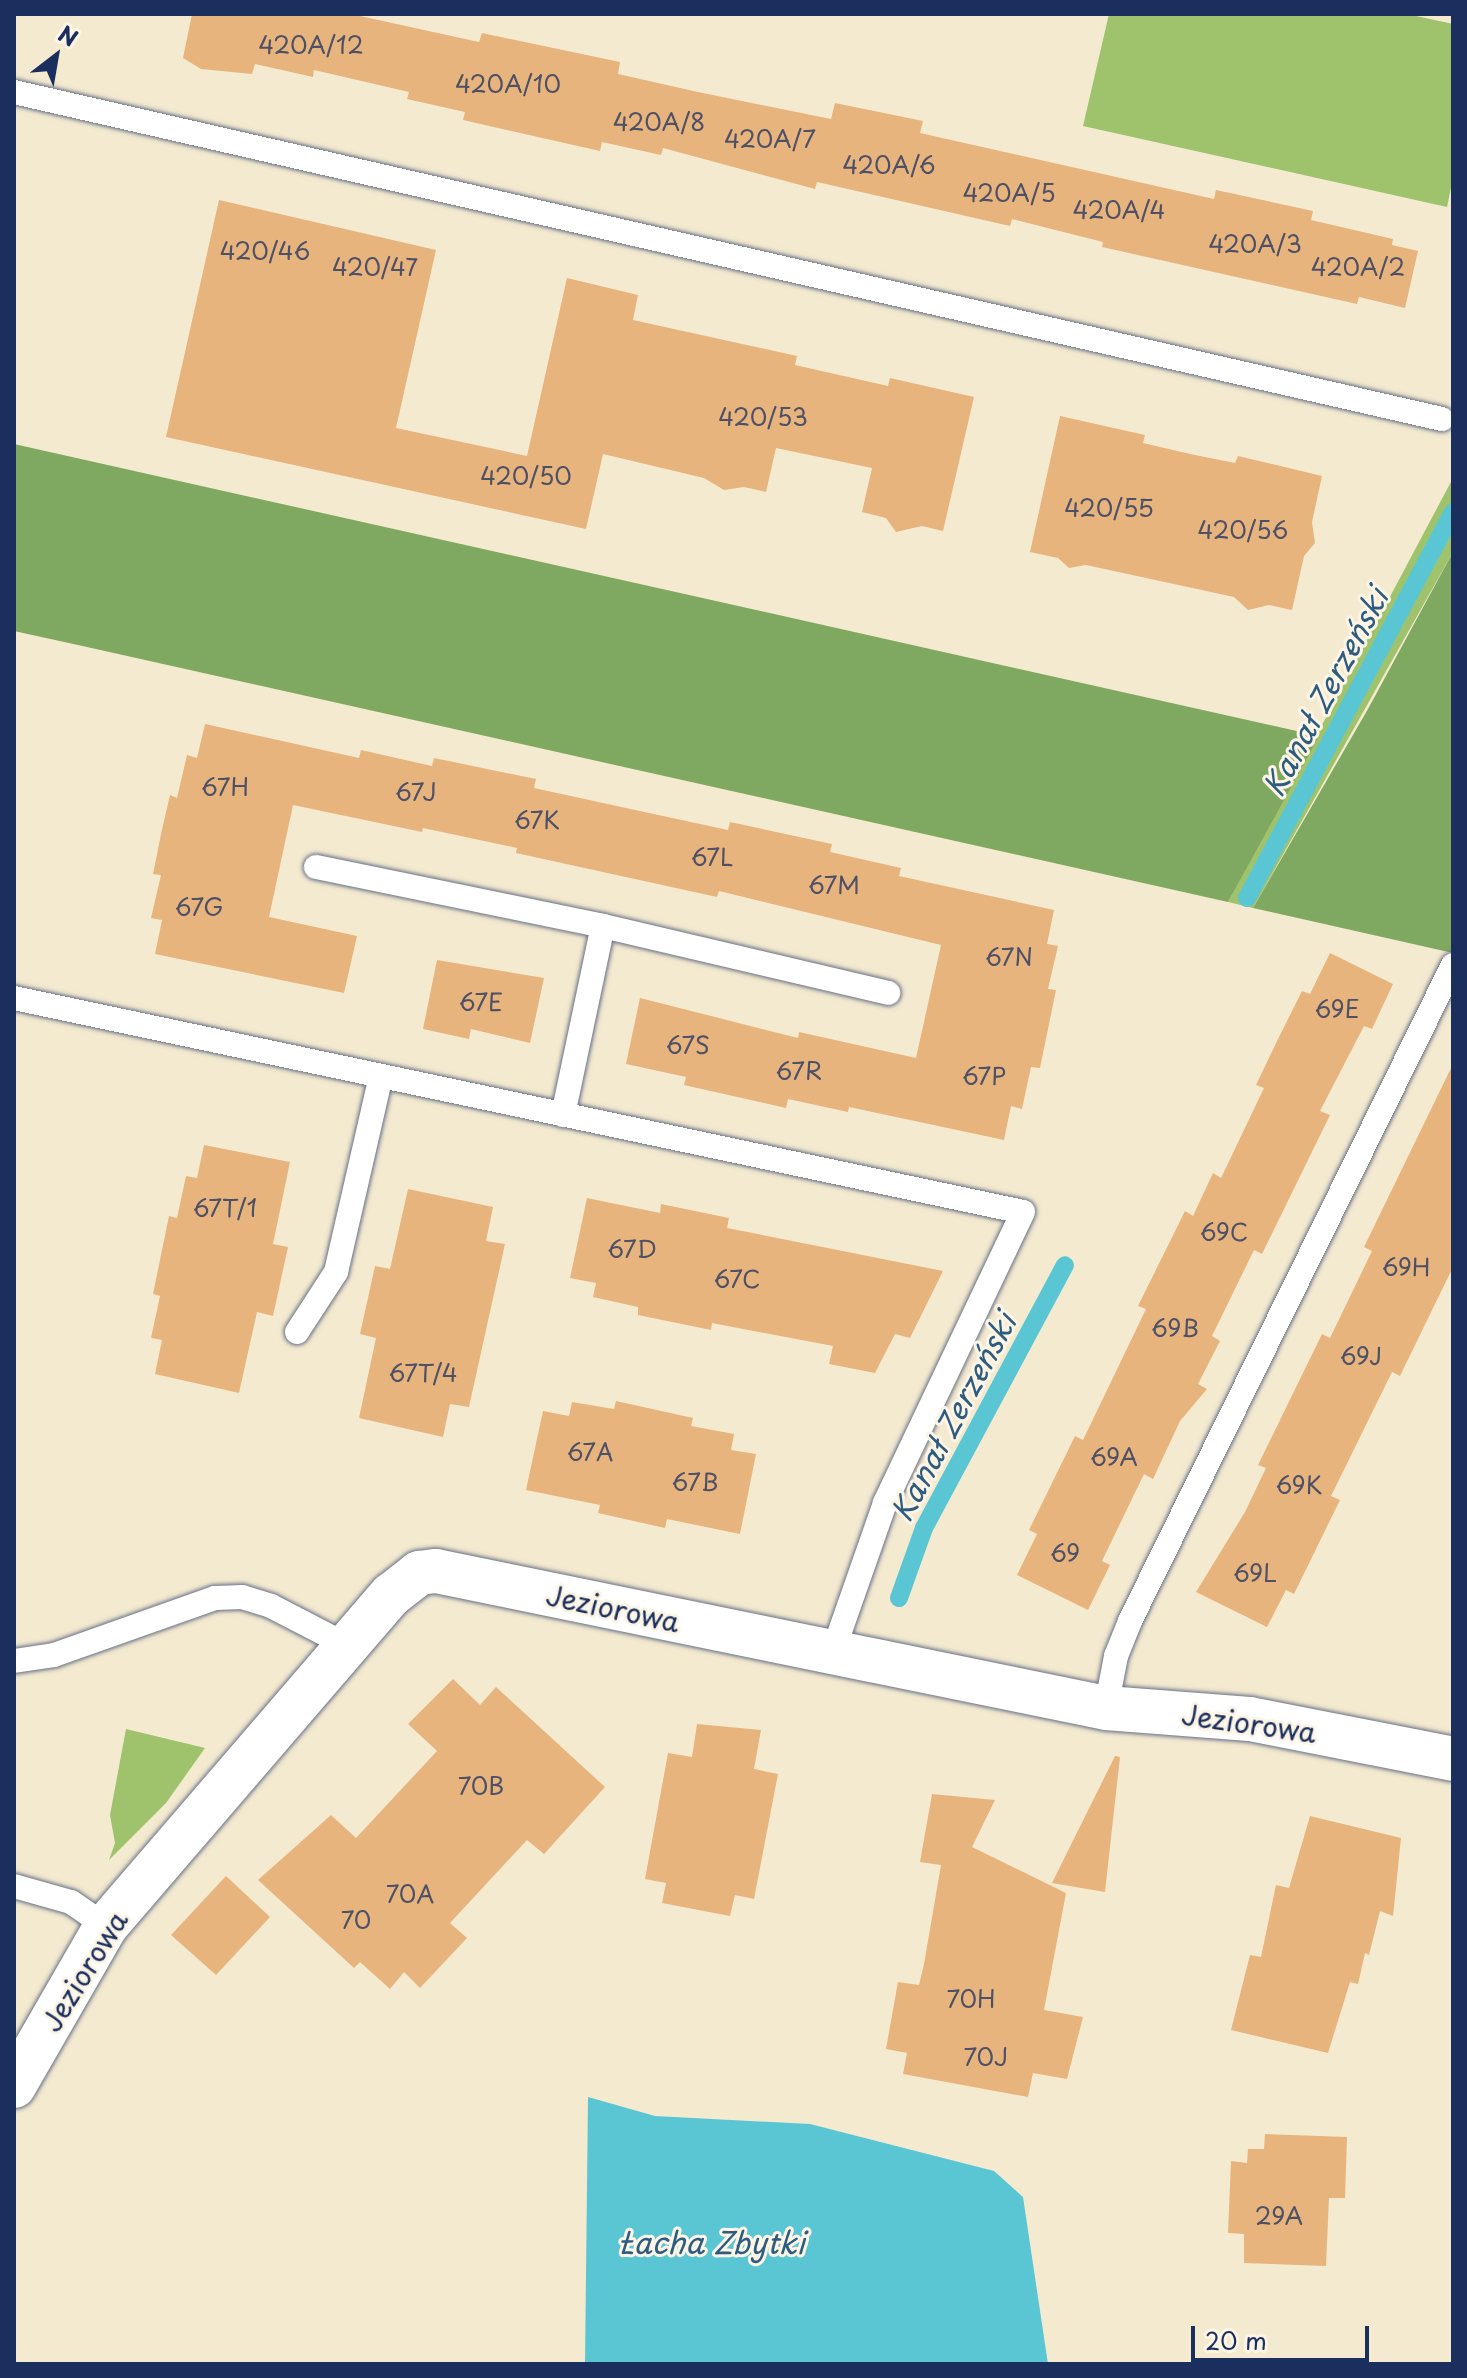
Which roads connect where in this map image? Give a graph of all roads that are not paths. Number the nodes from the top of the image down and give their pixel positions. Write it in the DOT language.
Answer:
graph roads {
  1 [pos="14,92"];
  2 [pos="1442,419"];
  3 [pos="316,867"];
  4 [pos="603,926"];
  5 [pos="1453,965"];
  6 [pos="888,993"];
  7 [pos="14,998"];
  8 [pos="381,1076"];
  9 [pos="563,1115"];
  10 [pos="297,1332"];
  11 [pos="350,1647"];
  12 [pos="832,1654"];
  13 [pos="14,1661"];
  14 [pos="1106,1708"];
  15 [pos="1453,1759"];
  16 [pos="14,1886"];
  17 [pos="106,1926"];
  18 [pos="14,2086"];
  1 -- 2 [label="lane"];
  3 -- 4 [label="lane"];
  4 -- 6 [label="lane"];
  4 -- 9 [label="lane"];
  5 -- 14 [label="lane"];
  7 -- 8 [label="lane"];
  8 -- 9 [label="lane"];
  8 -- 10 [label="lane"];
  9 -- 12 [label="lane"];
  11 -- 12 [label="street, Jeziorowa"];
  11 -- 13 [label="lane"];
  11 -- 17 [label="street, Jeziorowa"];
  12 -- 14 [label="street, Jeziorowa"];
  14 -- 15 [label="street, Jeziorowa"];
  16 -- 17 [label="lane"];
  17 -- 18 [label="street, Jeziorowa"];
}
